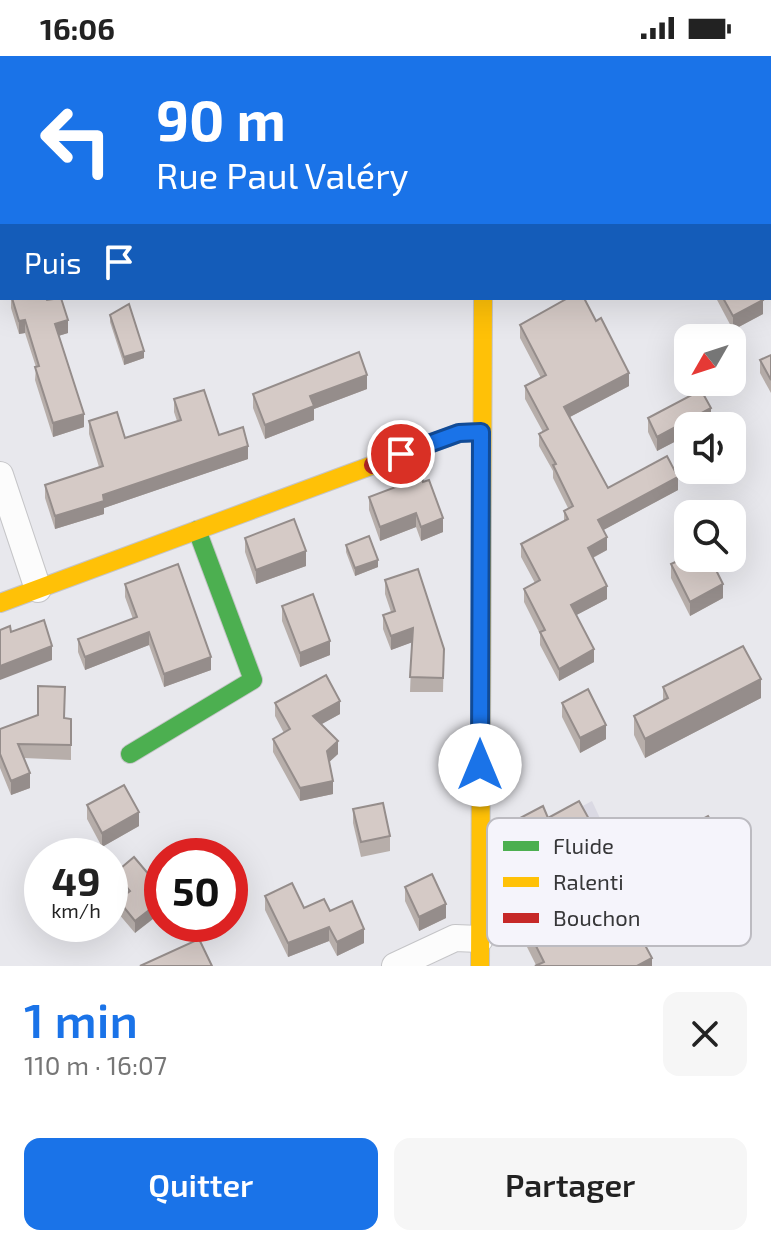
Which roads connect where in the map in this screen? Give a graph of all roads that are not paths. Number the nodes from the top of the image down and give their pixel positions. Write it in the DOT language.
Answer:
graph roads {
  1 [pos="483,300"];
  2 [pos="481,432"];
  3 [pos="0,475"];
  4 [pos="197,530"];
  5 [pos="38,589"];
  6 [pos="0,603"];
  7 [pos="130,754"];
  8 [pos="480,939"];
  9 [pos="395,966"];
  10 [pos="480,966"];
  1 -- 2 [label="street"];
  2 -- 4 [label="street"];
  2 -- 8 [label="street"];
  3 -- 5 [label="street"];
  4 -- 5 [label="street"];
  4 -- 7 [label="street"];
  5 -- 6 [label="street"];
  8 -- 9 [label="street"];
  8 -- 10 [label="street"];
}
